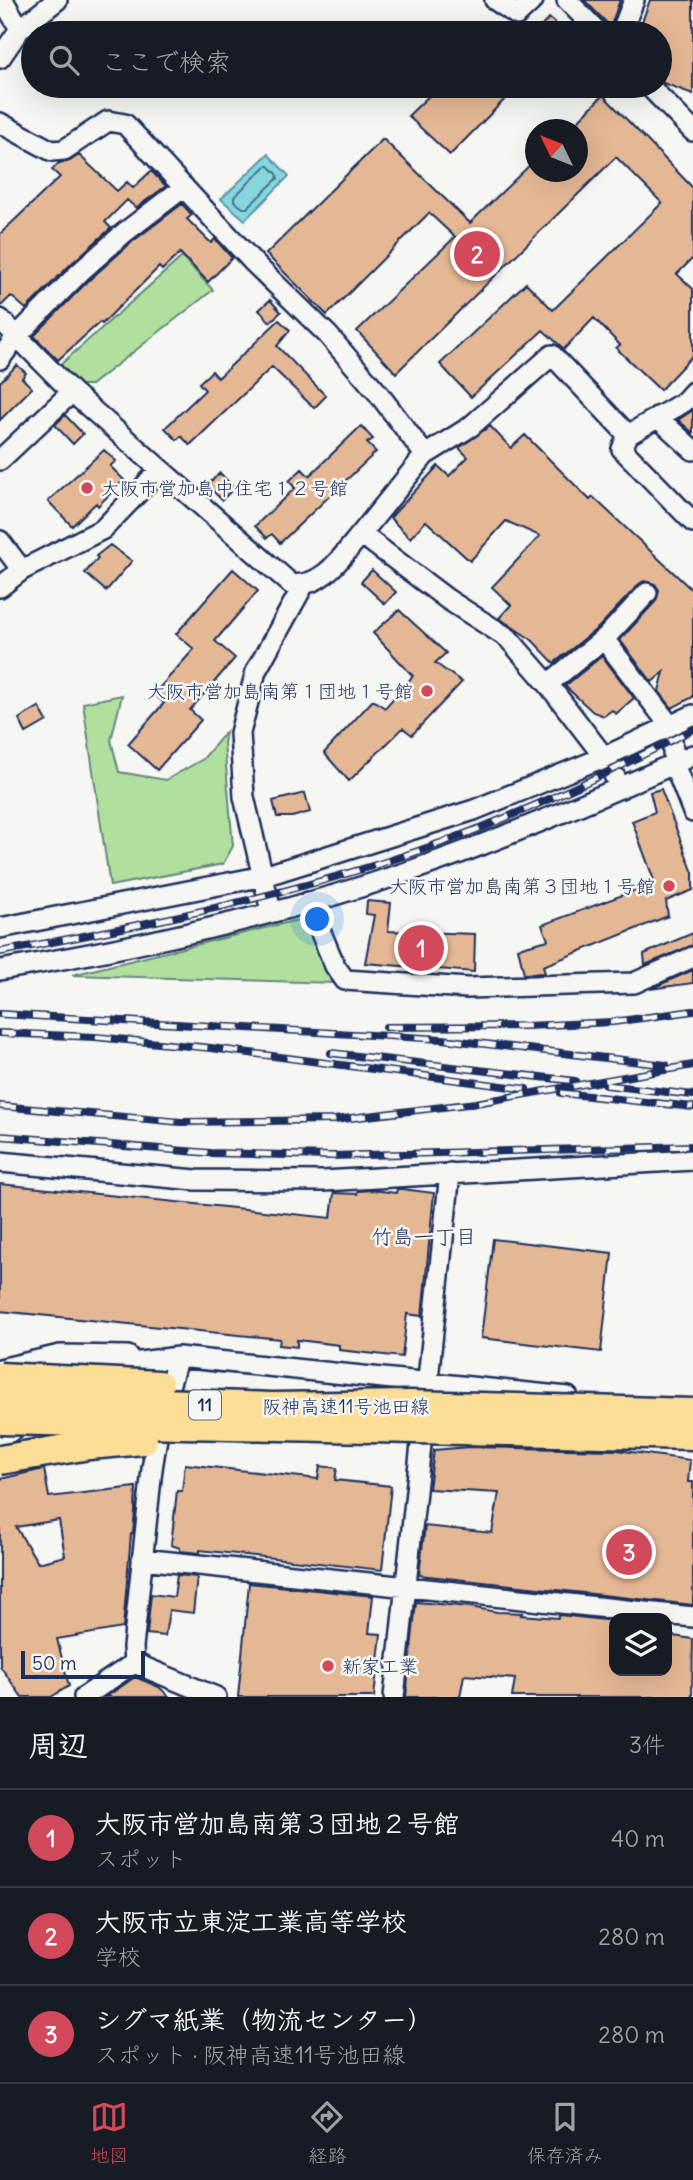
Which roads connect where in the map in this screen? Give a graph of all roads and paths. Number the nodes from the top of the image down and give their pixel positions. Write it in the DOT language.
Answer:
graph roads {
  1 [pos="4,0"];
  2 [pos="57,0"];
  3 [pos="495,0"];
  4 [pos="533,0"];
  5 [pos="567,0"];
  6 [pos="634,0"];
  7 [pos="30,21"];
  8 [pos="587,21"];
  9 [pos="626,21"];
  10 [pos="20,29"];
  11 [pos="0,58"];
  12 [pos="661,98"];
  13 [pos="0,123"];
  14 [pos="693,131"];
  15 [pos="184,187"];
  16 [pos="0,319"];
  17 [pos="16,337"];
  18 [pos="0,359"];
  19 [pos="72,391"];
  20 [pos="693,392"];
  21 [pos="657,417"];
  22 [pos="628,435"];
  23 [pos="693,450"];
  24 [pos="425,455"];
  25 [pos="0,460"];
  26 [pos="160,470"];
  27 [pos="693,522"];
  28 [pos="361,534"];
  29 [pos="0,541"];
  30 [pos="22,570"];
  31 [pos="303,586"];
  32 [pos="0,587"];
  33 [pos="647,593"];
  34 [pos="604,639"];
  35 [pos="548,684"];
  36 [pos="693,715"];
  37 [pos="671,727"];
  38 [pos="693,755"];
  39 [pos="604,757"];
  40 [pos="674,764"];
  41 [pos="621,788"];
  42 [pos="693,812"];
  43 [pos="264,877"];
  44 [pos="308,902"];
  45 [pos="271,911"];
  46 [pos="0,928"];
  47 [pos="693,957"];
  48 [pos="0,970"];
  49 [pos="693,1160"];
  50 [pos="0,1161"];
  51 [pos="450,1173"];
  52 [pos="178,1357"];
  53 [pos="0,1369"];
  54 [pos="0,1377"];
  55 [pos="428,1382"];
  56 [pos="0,1398"];
  57 [pos="410,1405"];
  58 [pos="693,1412"];
  59 [pos="0,1420"];
  60 [pos="314,1427"];
  61 [pos="693,1435"];
  62 [pos="0,1460"];
  63 [pos="0,1465"];
  64 [pos="142,1559"];
  65 [pos="407,1587"];
  66 [pos="693,1617"];
  67 [pos="134,1663"];
  68 [pos="84,1697"];
  69 [pos="216,1697"];
  70 [pos="394,1697"];
  1 -- 10 [label="street"];
  2 -- 7 [label="street"];
  3 -- 4 [label="street"];
  5 -- 8 [label="street"];
  6 -- 9 [label="street"];
  10 -- 11 [label="street"];
  12 -- 14 [label="street"];
  13 -- 15 [label="street"];
  15 -- 17 [label="street"];
  15 -- 24 [label="street"];
  16 -- 17 [label="street"];
  17 -- 18 [label="street"];
  17 -- 19 [label="street"];
  19 -- 25 [label="street"];
  19 -- 26 [label="street"];
  20 -- 21 [label="street"];
  21 -- 22 [label="street"];
  21 -- 23 [label="street"];
  22 -- 24 [label="street"];
  22 -- 27 [label="street"];
  24 -- 28 [label="street"];
  26 -- 30 [label="street"];
  26 -- 31 [label="street"];
  28 -- 31 [label="street"];
  28 -- 35 [label="street"];
  29 -- 30 [label="street"];
  30 -- 32 [label="street"];
  31 -- 43 [label="street"];
  33 -- 34 [label="street"];
  34 -- 35 [label="street"];
  34 -- 37 [label="street"];
  35 -- 39 [label="street"];
  36 -- 37 [label="street"];
  37 -- 39 [label="street"];
  37 -- 40 [label="street"];
  38 -- 40 [label="street"];
  39 -- 41 [label="street"];
  39 -- 43 [label="street"];
  40 -- 41 [label="street"];
  40 -- 42 [label="street"];
  41 -- 44 [label="street"];
  43 -- 45 [label="street"];
  43 -- 46 [label="street"];
  44 -- 45 [label="street"];
  44 -- 47 [label="street"];
  45 -- 48 [label="street"];
  49 -- 51 [label="street"];
  50 -- 51 [label="street"];
  51 -- 55 [label="street"];
  52 -- 53 [label="street"];
  52 -- 55 [label="street"];
  52 -- 56 [label="street"];
  52 -- 63 [label="street"];
  52 -- 64 [label="street"];
  54 -- 57 [label="highway, bridge"];
  55 -- 58 [label="street"];
  55 -- 65 [label="street"];
  56 -- 57 [label="highway, 阪神高速11号池田線 / 11, bridge"];
  57 -- 58 [label="highway, 阪神高速11号池田線 / 11, bridge"];
  59 -- 60 [label="highway, 阪神高速11号池田線 / 11, bridge"];
  60 -- 61 [label="highway, 阪神高速11号池田線 / 11, bridge"];
  60 -- 62 [label="highway, 11, bridge"];
  64 -- 65 [label="street"];
  64 -- 67 [label="street"];
  65 -- 66 [label="street"];
  65 -- 70 [label="street"];
  67 -- 68 [label="street"];
  67 -- 69 [label="street"];
}
